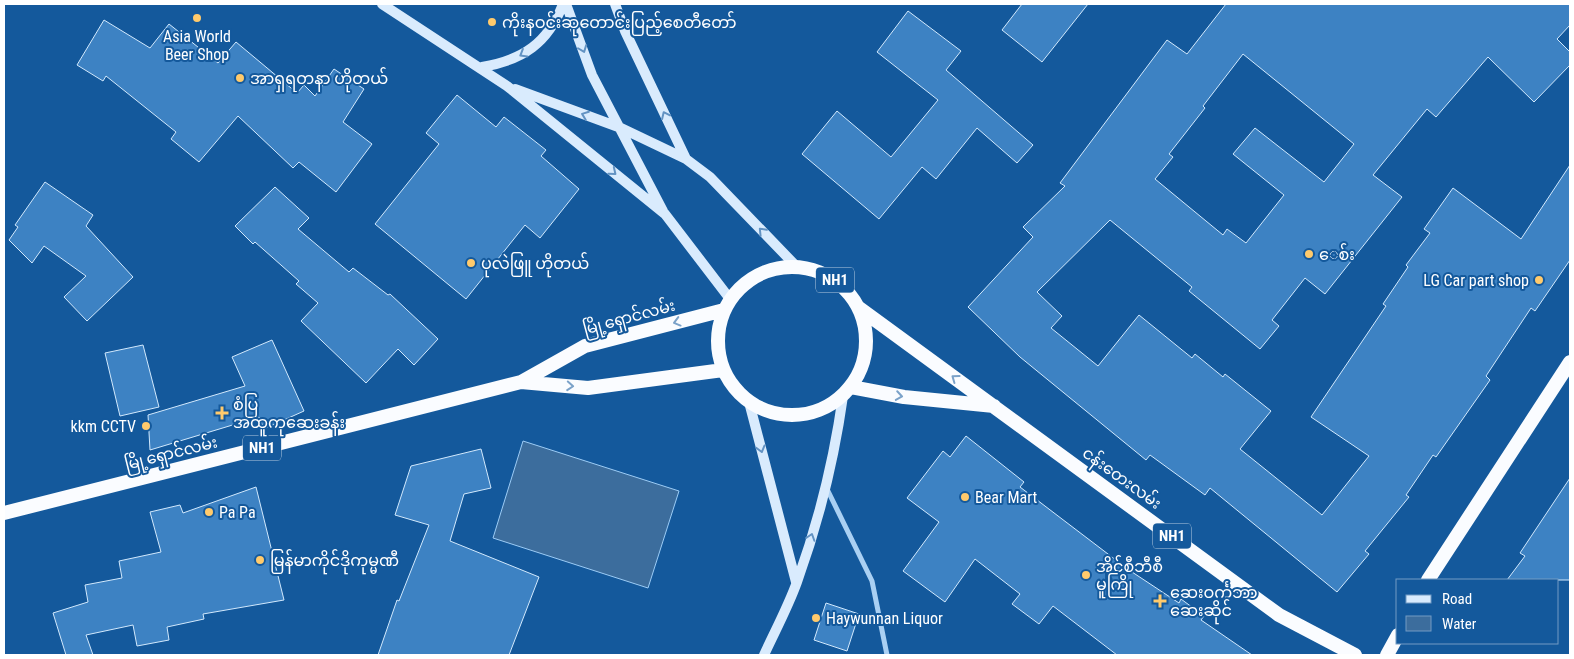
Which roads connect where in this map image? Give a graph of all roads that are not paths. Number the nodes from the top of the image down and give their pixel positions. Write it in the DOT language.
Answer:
graph roads {
  1 [pos="382,4"];
  2 [pos="564,4"];
  3 [pos="615,4"];
  4 [pos="482,67"];
  5 [pos="507,86"];
  6 [pos="621,128"];
  7 [pos="686,159"];
  8 [pos="665,214"];
  9 [pos="796,266"];
  10 [pos="727,305"];
  11 [pos="859,308"];
  12 [pos="1570,362"];
  13 [pos="724,370"];
  14 [pos="521,382"];
  15 [pos="847,392"];
  16 [pos="749,402"];
  17 [pos="995,406"];
  18 [pos="827,489"];
  19 [pos="4,514"];
  20 [pos="1429,579"];
  21 [pos="796,583"];
  22 [pos="1396,639"];
  23 [pos="764,655"];
  24 [pos="887,655"];
  25 [pos="1355,655"];
  26 [pos="1387,655"];
  1 -- 4 [label="main road"];
  2 -- 4 [label="main road, one-way"];
  2 -- 6 [label="main road, one-way"];
  7 -- 3 [label="main road, one-way"];
  4 -- 5 [label="main road"];
  6 -- 5 [label="main road, one-way"];
  5 -- 8 [label="main road, one-way"];
  6 -- 7 [label="main road"];
  6 -- 8 [label="main road"];
  9 -- 7 [label="main road, one-way"];
  8 -- 10 [label="main road"];
  9 -- 10 [label="highway, NH1"];
  9 -- 11 [label="highway, NH1"];
  10 -- 13 [label="highway"];
  10 -- 14 [label="highway, မြို့ရှောင်လမ်း / NH1, one-way"];
  11 -- 15 [label="highway, NH1"];
  17 -- 11 [label="highway, ငန်းတေးလမ်း / NH1, one-way"];
  12 -- 20 [label="highway"];
  14 -- 13 [label="highway, မြို့ရှောင်လမ်း / NH1, one-way"];
  13 -- 16 [label="highway"];
  14 -- 19 [label="highway, မြို့ရှောင်လမ်း / NH1"];
  15 -- 16 [label="highway"];
  15 -- 17 [label="highway, one-way"];
  15 -- 18 [label="main road"];
  16 -- 21 [label="main road, one-way"];
  17 -- 25 [label="highway, ငန်းတေးလမ်း / NH1"];
  21 -- 18 [label="main road, one-way"];
  18 -- 24 [label="street"];
  21 -- 23 [label="main road"];
  22 -- 26 [label="highway"];
}
